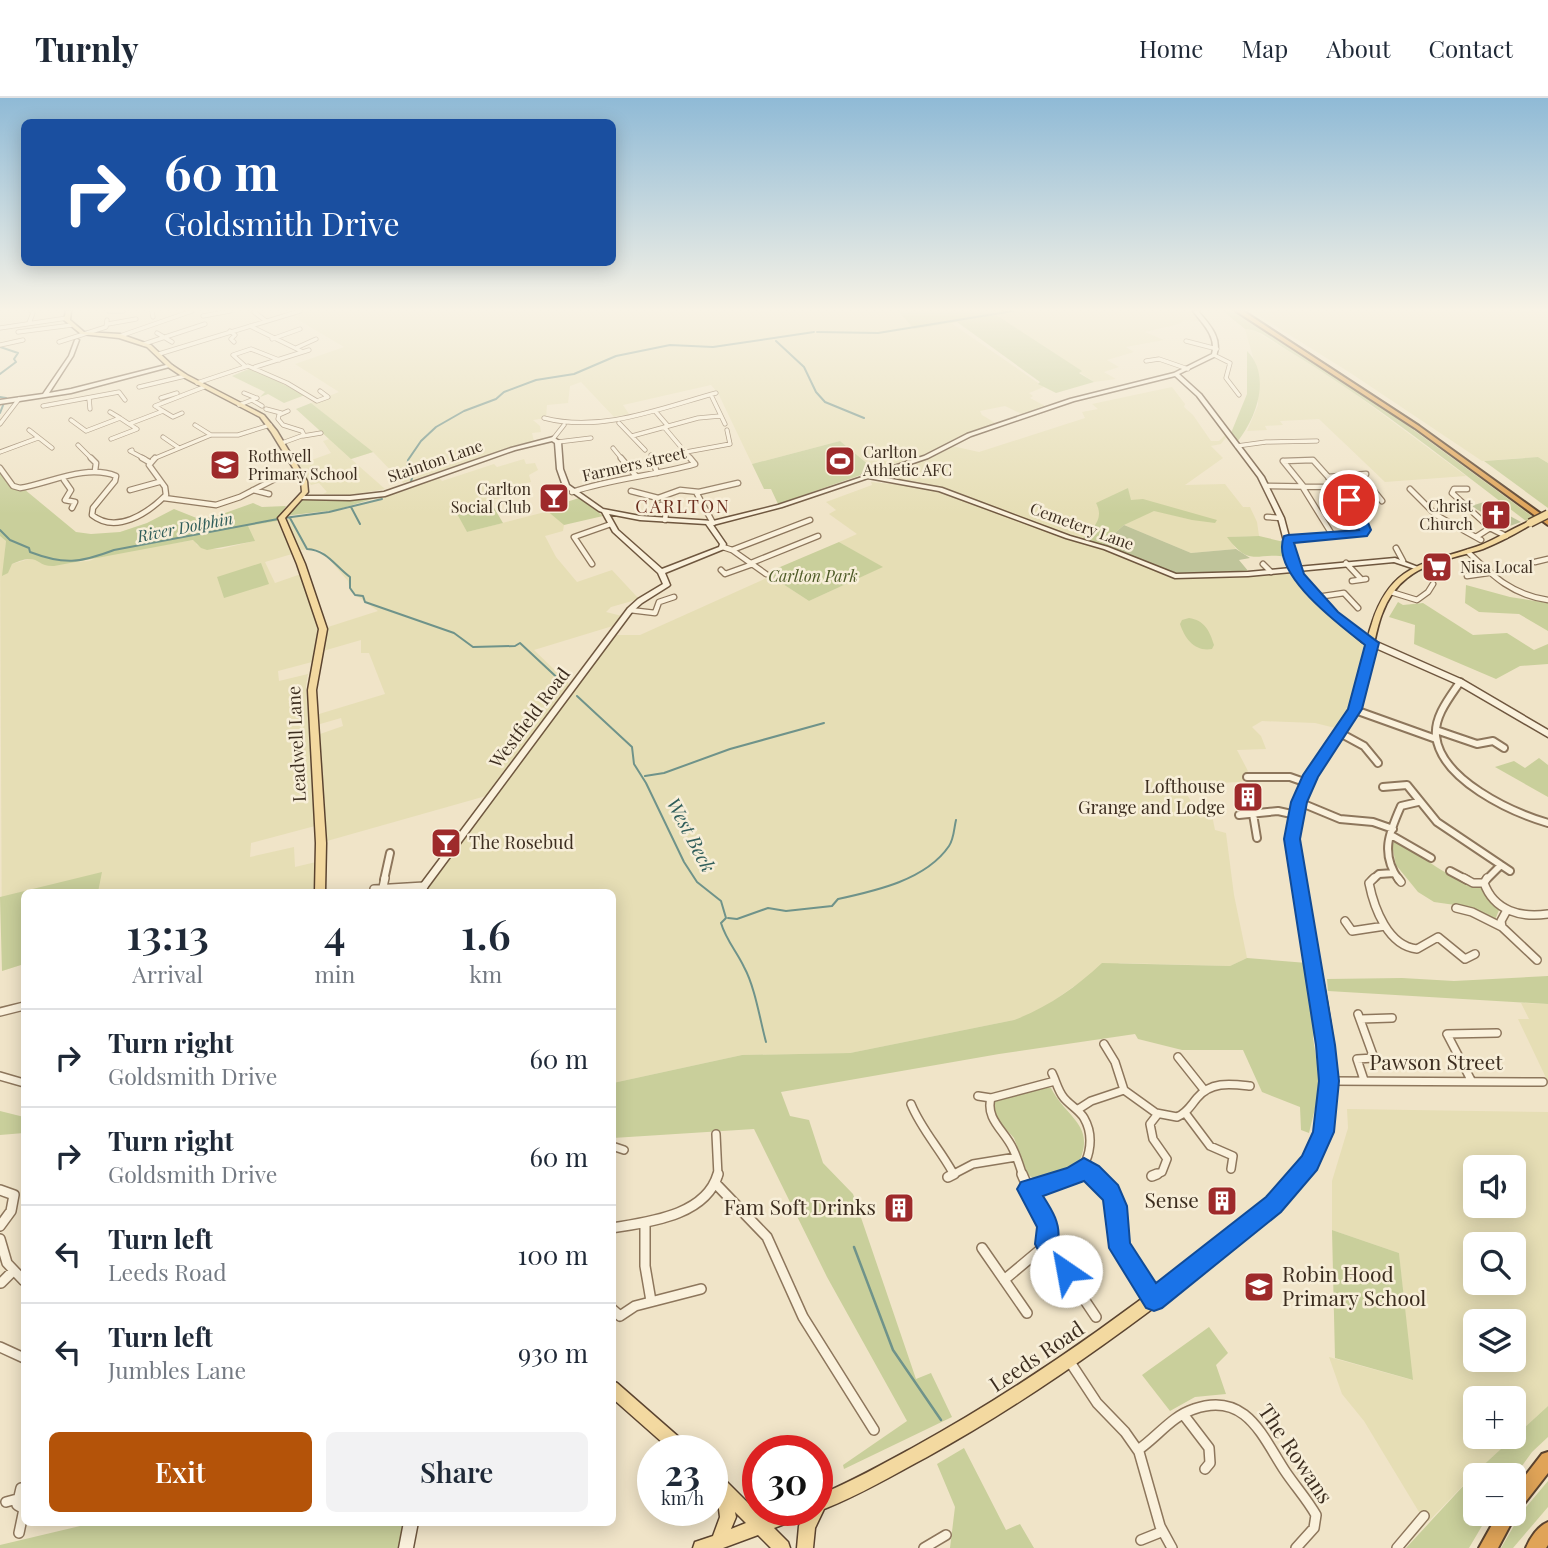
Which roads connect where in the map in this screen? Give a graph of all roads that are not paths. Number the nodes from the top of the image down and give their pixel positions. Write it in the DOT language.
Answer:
graph roads {
  1 [pos="57,379"];
  2 [pos="118,379"];
  3 [pos="174,379"];
  4 [pos="190,379"];
  5 [pos="210,379"];
  6 [pos="278,379"];
  7 [pos="1157,379"];
  8 [pos="1181,379"];
  9 [pos="1227,379"];
  10 [pos="1342,379"];
  11 [pos="1351,379"];
  12 [pos="197,383"];
  13 [pos="139,387"];
  14 [pos="204,387"];
  15 [pos="320,391"];
  16 [pos="244,393"];
  17 [pos="1238,393"];
  18 [pos="182,395"];
  19 [pos="46,396"];
  20 [pos="89,398"];
  21 [pos="160,398"];
  22 [pos="19,399"];
  23 [pos="255,399"];
  24 [pos="125,400"];
  25 [pos="146,400"];
  26 [pos="1,401"];
  27 [pos="690,402"];
  28 [pos="239,405"];
  29 [pos="155,406"];
  30 [pos="90,409"];
  31 [pos="163,411"];
  32 [pos="655,411"];
  33 [pos="110,412"];
  34 [pos="183,413"];
  35 [pos="641,415"];
  36 [pos="720,416"];
  37 [pos="120,418"];
  38 [pos="544,418"];
  39 [pos="71,420"];
  40 [pos="619,423"];
  41 [pos="0,424"];
  42 [pos="129,424"];
  43 [pos="195,425"];
  44 [pos="271,425"];
  45 [pos="564,425"];
  46 [pos="666,427"];
  47 [pos="29,430"];
  48 [pos="583,432"];
  49 [pos="321,433"];
  50 [pos="211,435"];
  51 [pos="303,436"];
  52 [pos="632,436"];
  53 [pos="163,437"];
  54 [pos="38,438"];
  55 [pos="111,439"];
  56 [pos="556,440"];
  57 [pos="1317,441"];
  58 [pos="282,443"];
  59 [pos="80,445"];
  60 [pos="1236,445"];
  61 [pos="52,447"];
  62 [pos="178,448"];
  63 [pos="613,448"];
  64 [pos="132,450"];
  65 [pos="645,450"];
  66 [pos="0,452"];
  67 [pos="686,452"];
  68 [pos="651,455"];
  69 [pos="149,462"];
  70 [pos="0,468"];
  71 [pos="95,471"];
  72 [pos="657,473"];
  73 [pos="636,476"];
  74 [pos="864,476"];
  75 [pos="1328,477"];
  76 [pos="275,479"];
  77 [pos="64,480"];
  78 [pos="159,482"];
  79 [pos="738,483"];
  80 [pos="306,486"];
  81 [pos="1266,486"];
  82 [pos="1303,486"];
  83 [pos="1337,487"];
  84 [pos="1467,489"];
  85 [pos="253,490"];
  86 [pos="1413,491"];
  87 [pos="572,492"];
  88 [pos="695,492"];
  89 [pos="633,493"];
  90 [pos="269,494"];
  91 [pos="301,497"];
  92 [pos="124,498"];
  93 [pos="164,498"];
  94 [pos="318,498"];
  95 [pos="1374,499"];
  96 [pos="659,501"];
  97 [pos="72,508"];
  98 [pos="605,511"];
  99 [pos="1548,514"];
  100 [pos="1267,517"];
  101 [pos="1281,518"];
  102 [pos="665,520"];
  103 [pos="1548,523"];
  104 [pos="611,524"];
  105 [pos="711,524"];
  106 [pos="814,526"];
  107 [pos="1490,528"];
  108 [pos="818,536"];
  109 [pos="1333,536"];
  110 [pos="1506,536"];
  111 [pos="1288,539"];
  112 [pos="723,547"];
  113 [pos="1396,548"];
  114 [pos="732,550"];
  115 [pos="1468,552"];
  116 [pos="1547,560"];
  117 [pos="1402,561"];
  118 [pos="601,562"];
  119 [pos="1535,562"];
  120 [pos="1346,563"];
  121 [pos="752,564"];
  122 [pos="1263,564"];
  123 [pos="1415,567"];
  124 [pos="1294,569"];
  125 [pos="721,570"];
  126 [pos="661,572"];
  127 [pos="1270,572"];
  128 [pos="1488,573"];
  129 [pos="766,574"];
  130 [pos="1467,576"];
  131 [pos="1352,580"];
  132 [pos="1433,584"];
  133 [pos="1391,592"];
  134 [pos="674,597"];
  135 [pos="1317,597"];
  136 [pos="1548,600"];
  137 [pos="1357,608"];
  138 [pos="630,610"];
  139 [pos="1372,643"];
  140 [pos="1460,682"];
  141 [pos="1354,709"];
  142 [pos="1436,730"];
  143 [pos="1340,733"];
  144 [pos="1548,734"];
  145 [pos="1436,739"];
  146 [pos="1504,748"];
  147 [pos="1378,763"];
  148 [pos="1247,777"];
  149 [pos="1307,783"];
  150 [pos="1383,787"];
  151 [pos="1299,802"];
  152 [pos="1418,802"];
  153 [pos="1239,814"];
  154 [pos="1253,814"];
  155 [pos="1296,815"];
  156 [pos="1548,824"];
  157 [pos="1392,832"];
  158 [pos="1257,838"];
  159 [pos="390,853"];
  160 [pos="1431,858"];
  161 [pos="1501,865"];
  162 [pos="1450,871"];
  163 [pos="1510,871"];
  164 [pos="1394,873"];
  165 [pos="1401,882"];
  166 [pos="1484,883"];
  167 [pos="383,887"];
  168 [pos="320,889"];
  169 [pos="374,889"];
  170 [pos="422,889"];
  171 [pos="1455,908"];
  172 [pos="1507,910"];
  173 [pos="1548,914"];
  174 [pos="1345,921"];
  175 [pos="1385,926"];
  176 [pos="1502,927"];
  177 [pos="1475,954"];
  178 [pos="1537,960"];
  179 [pos="21,1007"];
  180 [pos="0,1012"];
  181 [pos="1392,1018"];
  182 [pos="1497,1033"];
  183 [pos="1104,1044"];
  184 [pos="1178,1057"];
  185 [pos="0,1076"];
  186 [pos="1364,1080"];
  187 [pos="1471,1080"];
  188 [pos="1329,1081"];
  189 [pos="21,1082"];
  190 [pos="1543,1082"];
  191 [pos="1250,1086"];
  192 [pos="1124,1090"];
  193 [pos="1205,1091"];
  194 [pos="978,1096"];
  195 [pos="990,1098"];
  196 [pos="911,1104"];
  197 [pos="1077,1110"];
  198 [pos="1186,1114"];
  199 [pos="1157,1115"];
  200 [pos="716,1134"];
  201 [pos="616,1147"];
  202 [pos="624,1150"];
  203 [pos="1016,1157"];
  204 [pos="1084,1168"];
  205 [pos="1231,1169"];
  206 [pos="1152,1177"];
  207 [pos="715,1183"];
  208 [pos="1028,1189"];
  209 [pos="0,1190"];
  210 [pos="645,1224"];
  211 [pos="0,1226"];
  212 [pos="616,1228"];
  213 [pos="0,1239"];
  214 [pos="1046,1244"];
  215 [pos="982,1248"];
  216 [pos="13,1271"];
  217 [pos="21,1278"];
  218 [pos="1004,1280"];
  219 [pos="1,1283"];
  220 [pos="701,1289"];
  221 [pos="1154,1300"];
  222 [pos="651,1301"];
  223 [pos="616,1312"];
  224 [pos="1027,1313"];
  225 [pos="1096,1317"];
  226 [pos="0,1347"];
  227 [pos="21,1357"];
  228 [pos="1070,1362"];
  229 [pos="616,1392"];
  230 [pos="1183,1414"];
  231 [pos="874,1430"];
  232 [pos="666,1435"];
  233 [pos="1138,1450"];
  234 [pos="1548,1460"];
  235 [pos="1205,1469"];
  236 [pos="1526,1488"];
  237 [pos="728,1493"];
  238 [pos="833,1499"];
  239 [pos="6,1502"];
  240 [pos="21,1507"];
  241 [pos="742,1508"];
  242 [pos="1424,1516"];
  243 [pos="21,1523"];
  244 [pos="410,1526"];
  245 [pos="726,1526"];
  246 [pos="760,1526"];
  247 [pos="807,1526"];
  248 [pos="1500,1526"];
  249 [pos="1548,1531"];
  250 [pos="1161,1532"];
  251 [pos="19,1533"];
  252 [pos="946,1535"];
  253 [pos="1141,1540"];
  254 [pos="718,1542"];
  255 [pos="931,1546"];
  256 [pos="406,1548"];
  257 [pos="701,1548"];
  258 [pos="782,1548"];
  259 [pos="805,1548"];
  260 [pos="1172,1548"];
  261 [pos="1296,1548"];
  262 [pos="1397,1548"];
  263 [pos="1488,1548"];
  264 [pos="1535,1548"];
  1 -- 19 [label="street"];
  2 -- 19 [label="street"];
  3 -- 13 [label="street"];
  4 -- 12 [label="main road"];
  5 -- 12 [label="street"];
  6 -- 15 [label="street"];
  7 -- 74 [label="street"];
  8 -- 60 [label="street"];
  9 -- 17 [label="street"];
  10 -- 103 [label="highway"];
  11 -- 99 [label="highway"];
  12 -- 14 [label="main road"];
  14 -- 18 [label="street"];
  14 -- 28 [label="main road"];
  16 -- 23 [label="street"];
  18 -- 21 [label="street"];
  18 -- 29 [label="street"];
  19 -- 20 [label="street"];
  19 -- 22 [label="street"];
  20 -- 24 [label="street"];
  20 -- 30 [label="street"];
  22 -- 26 [label="street"];
  22 -- 41 [label="street"];
  23 -- 28 [label="street"];
  23 -- 51 [label="street"];
  25 -- 29 [label="street"];
  27 -- 32 [label="street"];
  28 -- 44 [label="main road"];
  29 -- 31 [label="street"];
  31 -- 34 [label="street"];
  31 -- 42 [label="street"];
  32 -- 35 [label="street"];
  32 -- 46 [label="street, Farmers street"];
  33 -- 37 [label="street"];
  36 -- 45 [label="street"];
  36 -- 46 [label="street"];
  36 -- 67 [label="street"];
  37 -- 39 [label="street"];
  37 -- 42 [label="street"];
  38 -- 45 [label="street"];
  40 -- 52 [label="street"];
  42 -- 55 [label="street"];
  43 -- 50 [label="street"];
  44 -- 50 [label="street"];
  44 -- 58 [label="main road"];
  45 -- 56 [label="street"];
  46 -- 52 [label="street"];
  46 -- 67 [label="street, Farmers street"];
  47 -- 54 [label="street"];
  48 -- 56 [label="street"];
  49 -- 51 [label="street"];
  50 -- 62 [label="street"];
  51 -- 58 [label="street"];
  52 -- 65 [label="street"];
  53 -- 62 [label="street"];
  54 -- 61 [label="street"];
  54 -- 66 [label="street"];
  56 -- 87 [label="street"];
  56 -- 94 [label="street, Stainton Lane"];
  57 -- 60 [label="street"];
  58 -- 80 [label="main road"];
  59 -- 71 [label="street"];
  60 -- 81 [label="street"];
  62 -- 69 [label="street"];
  63 -- 73 [label="street"];
  64 -- 69 [label="street"];
  67 -- 72 [label="street, Farmers street"];
  68 -- 72 [label="street"];
  69 -- 78 [label="street"];
  70 -- 77 [label="street"];
  71 -- 77 [label="street"];
  71 -- 93 [label="street"];
  72 -- 73 [label="street, Farmers street"];
  73 -- 87 [label="street, Farmers street"];
  74 -- 105 [label="street"];
  74 -- 127 [label="street, Cemetery Lane"];
  75 -- 82 [label="street"];
  75 -- 83 [label="street"];
  75 -- 95 [label="street"];
  76 -- 85 [label="street"];
  77 -- 97 [label="street"];
  78 -- 92 [label="street"];
  78 -- 93 [label="street"];
  79 -- 88 [label="street"];
  80 -- 91 [label="main road, Leadwell Lane"];
  80 -- 94 [label="street"];
  81 -- 82 [label="street"];
  81 -- 101 [label="street"];
  82 -- 83 [label="street"];
  82 -- 109 [label="street"];
  83 -- 109 [label="street"];
  84 -- 107 [label="street"];
  85 -- 90 [label="street"];
  85 -- 93 [label="street"];
  86 -- 107 [label="street"];
  87 -- 98 [label="street"];
  88 -- 96 [label="street"];
  88 -- 105 [label="street"];
  89 -- 96 [label="street"];
  91 -- 94 [label="street, Stainton Lane"];
  91 -- 168 [label="main road, Leadwell Lane"];
  96 -- 102 [label="street"];
  98 -- 102 [label="street"];
  98 -- 104 [label="street"];
  99 -- 110 [label="main road, bridge"];
  100 -- 101 [label="street"];
  101 -- 111 [label="street"];
  102 -- 105 [label="street"];
  104 -- 118 [label="street"];
  104 -- 126 [label="street"];
  105 -- 112 [label="street"];
  106 -- 114 [label="street"];
  107 -- 110 [label="street"];
  108 -- 121 [label="street"];
  109 -- 111 [label="street"];
  110 -- 115 [label="main road"];
  111 -- 124 [label="street"];
  112 -- 114 [label="street"];
  112 -- 126 [label="street"];
  113 -- 117 [label="street"];
  114 -- 121 [label="street"];
  115 -- 123 [label="main road"];
  115 -- 128 [label="street"];
  116 -- 119 [label="street"];
  117 -- 120 [label="street, Cemetery Lane"];
  117 -- 123 [label="street"];
  120 -- 124 [label="street, Cemetery Lane"];
  120 -- 131 [label="street"];
  121 -- 125 [label="street"];
  121 -- 129 [label="street"];
  122 -- 127 [label="street"];
  123 -- 133 [label="main road, Leeds Road"];
  124 -- 127 [label="street, Cemetery Lane"];
  124 -- 135 [label="street"];
  126 -- 138 [label="street, Westfield Road"];
  128 -- 130 [label="street"];
  128 -- 136 [label="street"];
  132 -- 133 [label="street"];
  133 -- 139 [label="main road, Leeds Road"];
  134 -- 138 [label="street"];
  135 -- 137 [label="street"];
  135 -- 139 [label="street"];
  138 -- 170 [label="street, Westfield Road"];
  139 -- 140 [label="main road"];
  139 -- 141 [label="main road, Leeds Road"];
  140 -- 142 [label="street"];
  140 -- 144 [label="main road"];
  141 -- 143 [label="main road, Leeds Road"];
  141 -- 145 [label="street"];
  142 -- 145 [label="street"];
  142 -- 146 [label="street"];
  143 -- 147 [label="street"];
  143 -- 149 [label="main road, Leeds Road"];
  145 -- 156 [label="street"];
  148 -- 149 [label="street"];
  149 -- 151 [label="main road, Leeds Road"];
  150 -- 152 [label="street"];
  151 -- 155 [label="main road, Leeds Road"];
  151 -- 157 [label="street"];
  152 -- 157 [label="street"];
  152 -- 161 [label="street"];
  153 -- 154 [label="street"];
  154 -- 155 [label="street"];
  154 -- 158 [label="street"];
  155 -- 188 [label="main road, Leeds Road"];
  157 -- 160 [label="street"];
  157 -- 164 [label="street"];
  159 -- 167 [label="street"];
  161 -- 163 [label="street"];
  161 -- 166 [label="street"];
  162 -- 166 [label="street"];
  164 -- 165 [label="street"];
  164 -- 175 [label="street"];
  166 -- 172 [label="street"];
  167 -- 169 [label="street"];
  167 -- 170 [label="street"];
  171 -- 176 [label="street"];
  172 -- 173 [label="street"];
  172 -- 176 [label="street"];
  174 -- 175 [label="street"];
  175 -- 177 [label="street"];
  176 -- 178 [label="street"];
  179 -- 180 [label="street"];
  181 -- 186 [label="street"];
  182 -- 187 [label="street"];
  183 -- 192 [label="street"];
  184 -- 193 [label="street"];
  185 -- 189 [label="street"];
  186 -- 187 [label="street, Pawson Street"];
  186 -- 188 [label="street, Pawson Street"];
  187 -- 190 [label="street, Pawson Street"];
  188 -- 221 [label="main road, Leeds Road"];
  191 -- 193 [label="street"];
  192 -- 197 [label="street"];
  192 -- 199 [label="street"];
  193 -- 198 [label="street"];
  194 -- 195 [label="street"];
  195 -- 197 [label="street"];
  195 -- 203 [label="street"];
  196 -- 203 [label="street"];
  197 -- 204 [label="street"];
  198 -- 199 [label="street"];
  198 -- 205 [label="street"];
  199 -- 206 [label="street"];
  200 -- 207 [label="street"];
  201 -- 202 [label="street"];
  203 -- 208 [label="street"];
  204 -- 208 [label="street"];
  204 -- 221 [label="street"];
  207 -- 210 [label="street"];
  207 -- 231 [label="street"];
  208 -- 214 [label="street"];
  209 -- 211 [label="street"];
  210 -- 212 [label="street"];
  210 -- 222 [label="street"];
  213 -- 216 [label="street"];
  214 -- 218 [label="street"];
  214 -- 225 [label="street"];
  215 -- 218 [label="street"];
  216 -- 217 [label="street"];
  216 -- 219 [label="street"];
  218 -- 224 [label="street"];
  220 -- 222 [label="street"];
  221 -- 228 [label="main road, Leeds Road"];
  222 -- 223 [label="street"];
  226 -- 227 [label="street"];
  228 -- 233 [label="street"];
  228 -- 238 [label="main road, Leeds Road"];
  229 -- 232 [label="main road"];
  230 -- 233 [label="street, The Rowans"];
  230 -- 235 [label="street"];
  230 -- 261 [label="street, The Rowans"];
  233 -- 250 [label="street"];
  234 -- 236 [label="highway"];
  237 -- 241 [label="main road"];
  239 -- 240 [label="street"];
  242 -- 262 [label="street"];
  243 -- 251 [label="street"];
  244 -- 256 [label="street"];
  245 -- 254 [label="main road"];
  246 -- 254 [label="main road"];
  246 -- 258 [label="main road"];
  247 -- 259 [label="main road"];
  248 -- 263 [label="highway"];
  249 -- 264 [label="highway"];
  250 -- 253 [label="street"];
  250 -- 260 [label="street"];
  252 -- 255 [label="street"];
  254 -- 257 [label="main road"];
}
